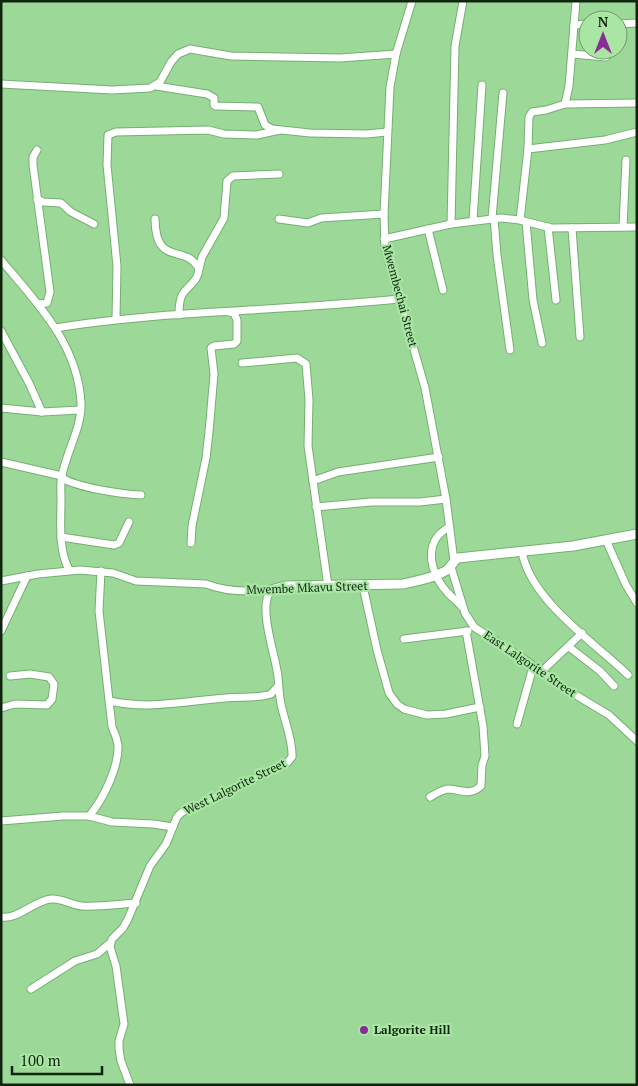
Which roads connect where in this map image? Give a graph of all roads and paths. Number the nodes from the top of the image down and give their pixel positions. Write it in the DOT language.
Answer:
graph roads {
  1 [pos="412,1"];
  2 [pos="463,1"];
  3 [pos="576,1"];
  4 [pos="574,25"];
  5 [pos="578,25"];
  6 [pos="396,54"];
  7 [pos="572,54"];
  8 [pos="578,55"];
  9 [pos="1,84"];
  10 [pos="482,85"];
  11 [pos="156,86"];
  12 [pos="503,92"];
  13 [pos="637,103"];
  14 [pos="565,104"];
  15 [pos="280,130"];
  16 [pos="388,132"];
  17 [pos="637,132"];
  18 [pos="528,149"];
  19 [pos="37,150"];
  20 [pos="626,160"];
  21 [pos="279,174"];
  22 [pos="37,199"];
  23 [pos="384,214"];
  24 [pos="493,218"];
  25 [pos="156,219"];
  26 [pos="279,219"];
  27 [pos="473,220"];
  28 [pos="523,221"];
  29 [pos="94,224"];
  30 [pos="451,224"];
  31 [pos="548,227"];
  32 [pos="623,227"];
  33 [pos="637,227"];
  34 [pos="572,228"];
  35 [pos="428,229"];
  36 [pos="384,239"];
  37 [pos="1,260"];
  38 [pos="199,268"];
  39 [pos="10,271"];
  40 [pos="1,274"];
  41 [pos="443,290"];
  42 [pos="399,300"];
  43 [pos="556,300"];
  44 [pos="39,304"];
  45 [pos="228,311"];
  46 [pos="179,315"];
  47 [pos="116,319"];
  48 [pos="56,328"];
  49 [pos="1,331"];
  50 [pos="580,337"];
  51 [pos="542,343"];
  52 [pos="510,350"];
  53 [pos="242,363"];
  54 [pos="1,408"];
  55 [pos="80,410"];
  56 [pos="42,412"];
  57 [pos="439,457"];
  58 [pos="1,462"];
  59 [pos="62,477"];
  60 [pos="313,481"];
  61 [pos="141,495"];
  62 [pos="446,499"];
  63 [pos="316,507"];
  64 [pos="129,522"];
  65 [pos="449,527"];
  66 [pos="637,534"];
  67 [pos="61,537"];
  68 [pos="606,540"];
  69 [pos="191,543"];
  70 [pos="522,552"];
  71 [pos="452,564"];
  72 [pos="69,570"];
  73 [pos="101,571"];
  74 [pos="435,575"];
  75 [pos="27,576"];
  76 [pos="1,581"];
  77 [pos="328,586"];
  78 [pos="363,586"];
  79 [pos="271,590"];
  80 [pos="637,603"];
  81 [pos="463,608"];
  82 [pos="477,629"];
  83 [pos="466,631"];
  84 [pos="1,632"];
  85 [pos="582,633"];
  86 [pos="404,639"];
  87 [pos="568,646"];
  88 [pos="533,667"];
  89 [pos="540,672"];
  90 [pos="628,675"];
  91 [pos="10,676"];
  92 [pos="278,685"];
  93 [pos="614,686"];
  94 [pos="110,701"];
  95 [pos="1,708"];
  96 [pos="480,708"];
  97 [pos="517,724"];
  98 [pos="637,730"];
  99 [pos="628,732"];
  100 [pos="637,741"];
  101 [pos="430,797"];
  102 [pos="89,816"];
  103 [pos="1,820"];
  104 [pos="173,827"];
  105 [pos="136,903"];
  106 [pos="1,917"];
  107 [pos="110,942"];
  108 [pos="31,989"];
  109 [pos="130,1085"];
  1 -- 6 [label="street, Mwembechai Street"];
  2 -- 30 [label="street"];
  3 -- 4 [label="street"];
  4 -- 5 [label="street"];
  4 -- 7 [label="street"];
  6 -- 11 [label="street"];
  6 -- 16 [label="street, Mwembechai Street"];
  7 -- 8 [label="street"];
  7 -- 14 [label="street"];
  9 -- 11 [label="street"];
  10 -- 27 [label="street"];
  11 -- 15 [label="street"];
  12 -- 24 [label="street"];
  13 -- 14 [label="street"];
  14 -- 18 [label="street"];
  15 -- 16 [label="street"];
  15 -- 47 [label="street"];
  16 -- 23 [label="street, Mwembechai Street"];
  17 -- 18 [label="street"];
  18 -- 28 [label="street"];
  19 -- 22 [label="street"];
  20 -- 32 [label="street"];
  21 -- 38 [label="street"];
  22 -- 29 [label="street"];
  22 -- 44 [label="street"];
  23 -- 26 [label="street"];
  23 -- 36 [label="street, Mwembechai Street"];
  24 -- 27 [label="street"];
  24 -- 28 [label="street"];
  24 -- 52 [label="street"];
  25 -- 38 [label="street"];
  27 -- 30 [label="street"];
  28 -- 31 [label="street"];
  28 -- 51 [label="street"];
  30 -- 35 [label="street"];
  31 -- 34 [label="street"];
  31 -- 43 [label="street"];
  32 -- 33 [label="street"];
  32 -- 34 [label="street"];
  34 -- 50 [label="street"];
  35 -- 36 [label="street"];
  35 -- 41 [label="street"];
  36 -- 42 [label="street, Mwembechai Street"];
  37 -- 39 [label="street"];
  38 -- 46 [label="street"];
  39 -- 40 [label="street"];
  39 -- 44 [label="street"];
  42 -- 45 [label="street"];
  42 -- 57 [label="street, Mwembechai Street"];
  44 -- 48 [label="street"];
  45 -- 46 [label="street"];
  45 -- 69 [label="street"];
  46 -- 47 [label="street"];
  47 -- 48 [label="street"];
  48 -- 55 [label="street"];
  49 -- 56 [label="street"];
  53 -- 60 [label="street"];
  54 -- 56 [label="street"];
  55 -- 56 [label="street"];
  55 -- 59 [label="street"];
  57 -- 60 [label="street"];
  57 -- 62 [label="street, Mwembechai Street"];
  58 -- 59 [label="street"];
  59 -- 61 [label="street"];
  59 -- 67 [label="street"];
  60 -- 63 [label="street"];
  62 -- 63 [label="street"];
  62 -- 65 [label="street, Mwembechai Street"];
  63 -- 77 [label="street"];
  64 -- 67 [label="street"];
  65 -- 71 [label="street, Mwembechai Street"];
  65 -- 74 [label="street"];
  66 -- 68 [label="street, Mwembe Mkavu Street"];
  67 -- 72 [label="street"];
  68 -- 70 [label="street, Mwembe Mkavu Street"];
  68 -- 80 [label="street"];
  70 -- 71 [label="street, Mwembe Mkavu Street"];
  70 -- 85 [label="street"];
  71 -- 74 [label="street, Mwembe Mkavu Street"];
  71 -- 81 [label="street, East Lalgorite Street"];
  72 -- 73 [label="street, Mwembe Mkavu Street"];
  72 -- 75 [label="street, Mwembe Mkavu Street"];
  73 -- 79 [label="street, Mwembe Mkavu Street"];
  73 -- 94 [label="street"];
  74 -- 78 [label="street, Mwembe Mkavu Street"];
  74 -- 81 [label="street"];
  75 -- 76 [label="street, Mwembe Mkavu Street"];
  75 -- 84 [label="street"];
  77 -- 78 [label="street, Mwembe Mkavu Street"];
  77 -- 79 [label="street, Mwembe Mkavu Street"];
  78 -- 96 [label="street"];
  79 -- 92 [label="street, West Lalgorite Street"];
  81 -- 82 [label="street, East Lalgorite Street"];
  82 -- 83 [label="street"];
  82 -- 88 [label="street, East Lalgorite Street"];
  83 -- 86 [label="street"];
  83 -- 96 [label="street"];
  85 -- 87 [label="street"];
  85 -- 90 [label="street"];
  87 -- 89 [label="street"];
  87 -- 93 [label="street"];
  88 -- 89 [label="street, East Lalgorite Street"];
  88 -- 97 [label="street"];
  89 -- 99 [label="street, East Lalgorite Street"];
  91 -- 95 [label="street"];
  92 -- 94 [label="street"];
  92 -- 104 [label="street, West Lalgorite Street"];
  94 -- 102 [label="street"];
  96 -- 101 [label="street"];
  98 -- 99 [label="street"];
  99 -- 100 [label="street, East Lalgorite Street"];
  102 -- 103 [label="street"];
  102 -- 104 [label="street"];
  104 -- 105 [label="street, West Lalgorite Street"];
  105 -- 106 [label="street"];
  105 -- 107 [label="street, West Lalgorite Street"];
  107 -- 108 [label="street, West Lalgorite Street"];
  107 -- 109 [label="street"];
}
